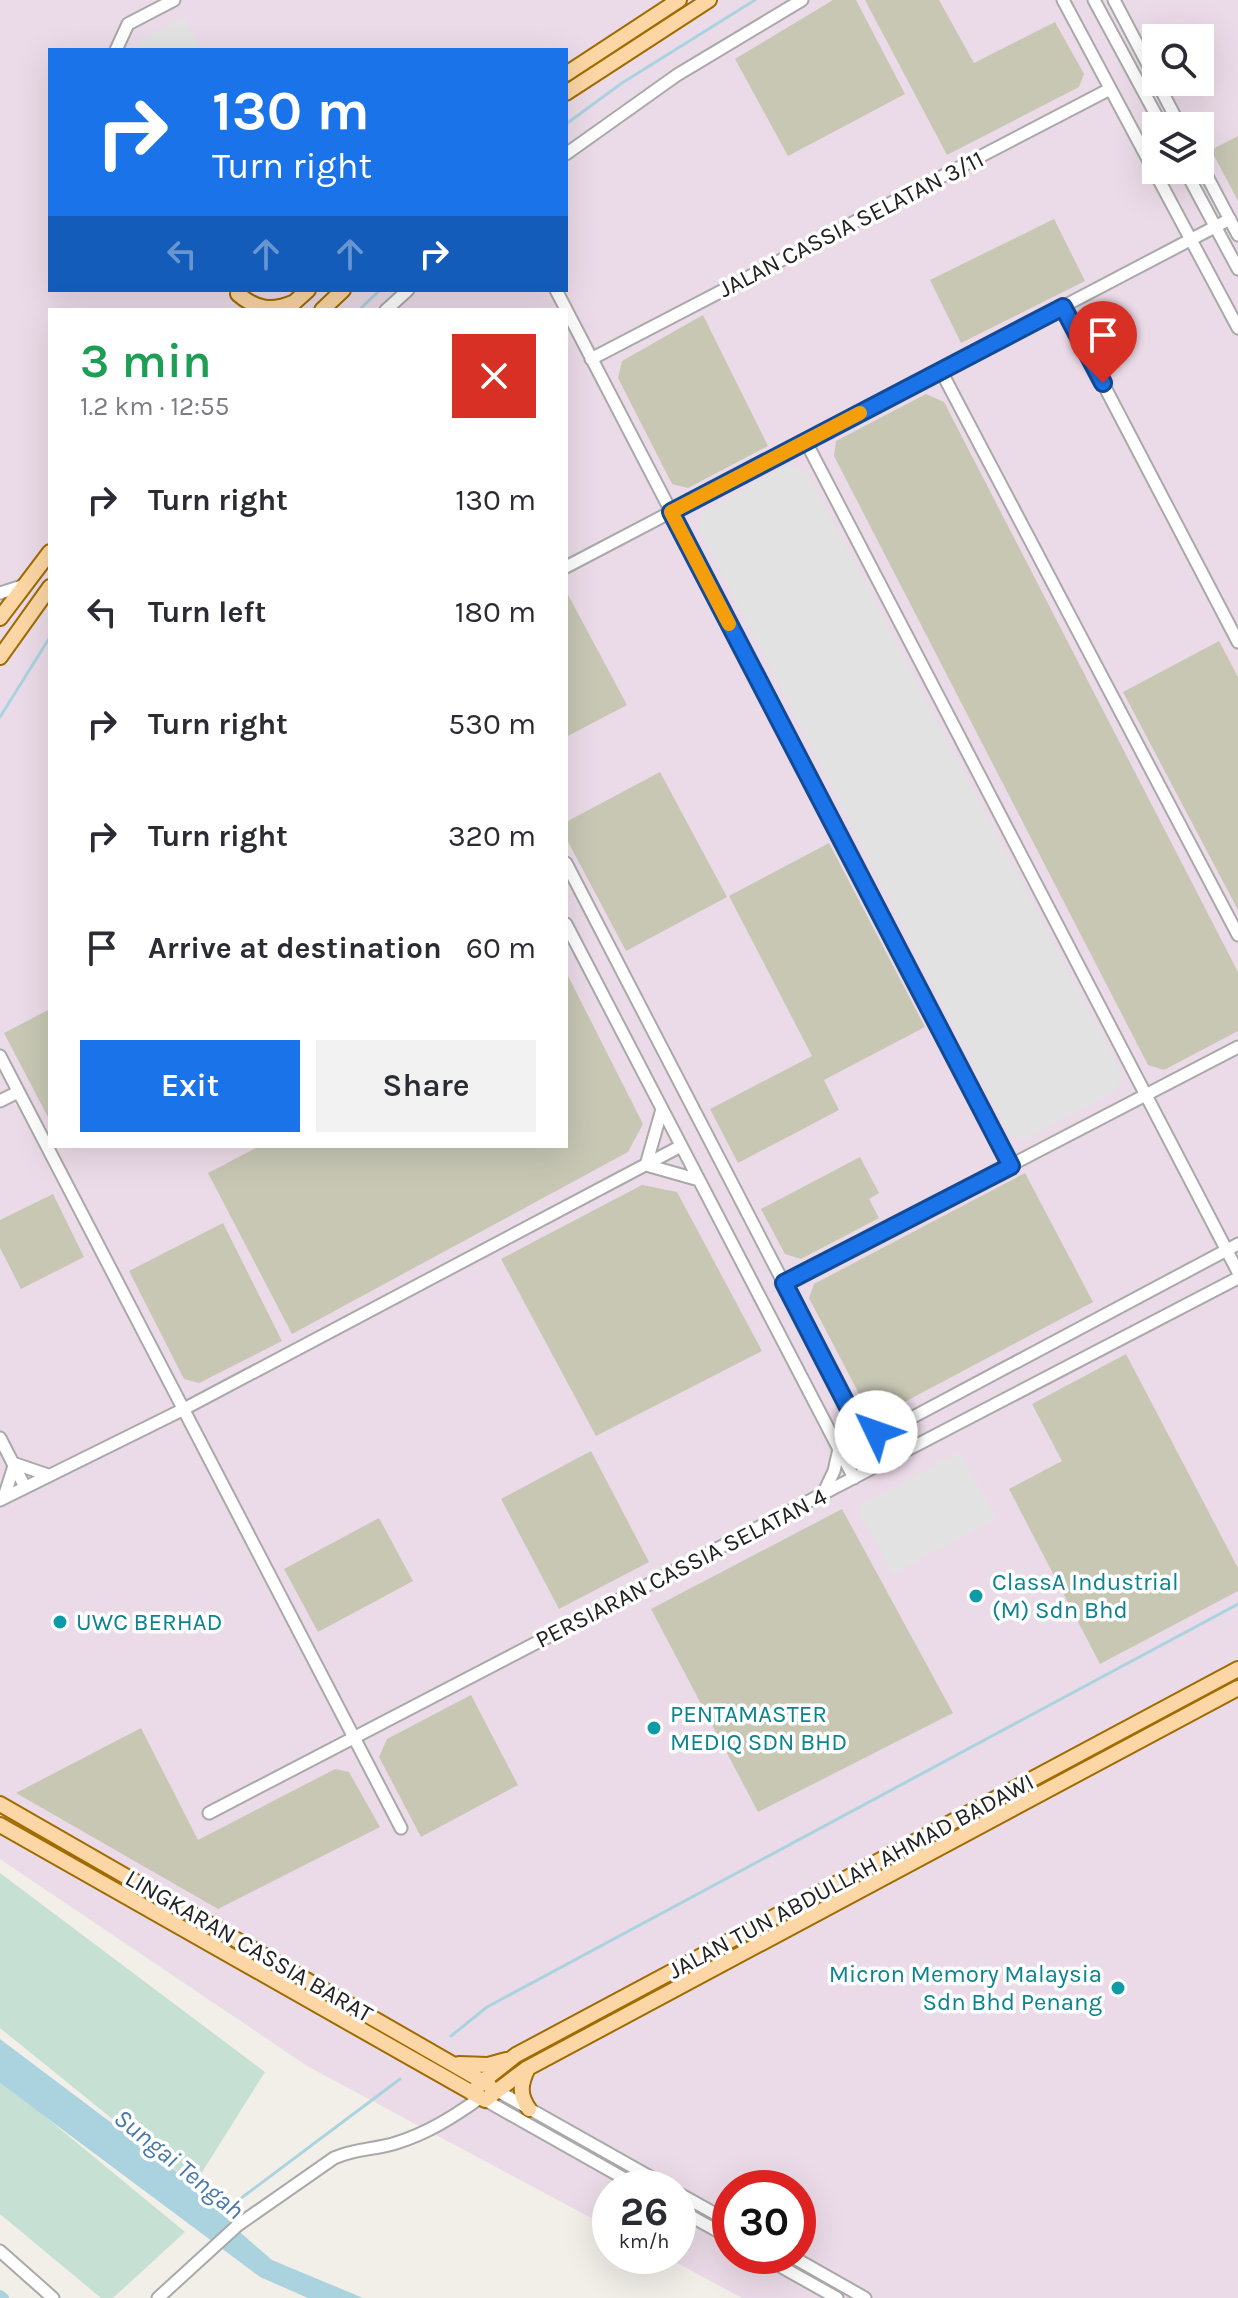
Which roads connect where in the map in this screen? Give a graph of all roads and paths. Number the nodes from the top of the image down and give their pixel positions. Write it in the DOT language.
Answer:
graph roads {
  1 [pos="174,0"];
  2 [pos="679,0"];
  3 [pos="709,0"];
  4 [pos="802,0"];
  5 [pos="1063,0"];
  6 [pos="1094,0"];
  7 [pos="1114,0"];
  8 [pos="117,48"];
  9 [pos="1142,53"];
  10 [pos="568,73"];
  11 [pos="1110,89"];
  12 [pos="568,92"];
  13 [pos="1154,112"];
  14 [pos="568,153"];
  15 [pos="1193,184"];
  16 [pos="1211,184"];
  17 [pos="1230,219"];
  18 [pos="1216,227"];
  19 [pos="1238,235"];
  20 [pos="1191,240"];
  21 [pos="1238,269"];
  22 [pos="237,292"];
  23 [pos="306,292"];
  24 [pos="341,292"];
  25 [pos="406,292"];
  26 [pos="290,306"];
  27 [pos="1063,307"];
  28 [pos="262,308"];
  29 [pos="324,308"];
  30 [pos="388,308"];
  31 [pos="568,314"];
  32 [pos="1238,328"];
  33 [pos="591,359"];
  34 [pos="941,371"];
  35 [pos="806,442"];
  36 [pos="671,512"];
  37 [pos="48,554"];
  38 [pos="568,566"];
  39 [pos="23,585"];
  40 [pos="48,590"];
  41 [pos="0,593"];
  42 [pos="0,618"];
  43 [pos="1238,642"];
  44 [pos="0,657"];
  45 [pos="568,867"];
  46 [pos="568,928"];
  47 [pos="1238,935"];
  48 [pos="1238,1047"];
  49 [pos="0,1056"];
  50 [pos="18,1092"];
  51 [pos="1146,1095"];
  52 [pos="0,1101"];
  53 [pos="662,1109"];
  54 [pos="681,1146"];
  55 [pos="646,1165"];
  56 [pos="1011,1166"];
  57 [pos="699,1180"];
  58 [pos="1232,1247"];
  59 [pos="1238,1275"];
  60 [pos="784,1283"];
  61 [pos="182,1410"];
  62 [pos="0,1438"];
  63 [pos="839,1449"];
  64 [pos="884,1462"];
  65 [pos="13,1464"];
  66 [pos="48,1475"];
  67 [pos="854,1478"];
  68 [pos="25,1487"];
  69 [pos="823,1494"];
  70 [pos="2,1498"];
  71 [pos="1238,1669"];
  72 [pos="1238,1688"];
  73 [pos="353,1738"];
  74 [pos="0,1804"];
  75 [pos="209,1813"];
  76 [pos="0,1825"];
  77 [pos="401,1828"];
  78 [pos="815,1895"];
  79 [pos="819,1912"];
  80 [pos="512,2058"];
  81 [pos="451,2063"];
  82 [pos="528,2068"];
  83 [pos="483,2081"];
  84 [pos="483,2095"];
  85 [pos="529,2109"];
  86 [pos="610,2170"];
  87 [pos="638,2170"];
  88 [pos="0,2251"];
  89 [pos="816,2270"];
  90 [pos="794,2274"];
  91 [pos="53,2298"];
  92 [pos="158,2298"];
  93 [pos="837,2298"];
  94 [pos="865,2298"];
  1 -- 8 [label="street"];
  2 -- 10 [label="main road"];
  3 -- 12 [label="main road"];
  4 -- 14 [label="street"];
  5 -- 11 [label="street"];
  6 -- 13 [label="street"];
  7 -- 9 [label="street"];
  11 -- 20 [label="street"];
  11 -- 33 [label="street, JALAN CASSIA SELATAN 3/11"];
  15 -- 18 [label="street"];
  16 -- 17 [label="street"];
  17 -- 18 [label="street"];
  17 -- 19 [label="street"];
  18 -- 20 [label="street"];
  18 -- 21 [label="street"];
  20 -- 27 [label="street"];
  20 -- 32 [label="street"];
  22 -- 28 [label="main road"];
  23 -- 26 [label="main road"];
  24 -- 29 [label="main road"];
  25 -- 30 [label="street"];
  27 -- 34 [label="street"];
  27 -- 43 [label="street"];
  31 -- 33 [label="street"];
  33 -- 36 [label="street"];
  34 -- 35 [label="street"];
  34 -- 47 [label="street"];
  35 -- 36 [label="street"];
  35 -- 51 [label="street"];
  36 -- 38 [label="street"];
  36 -- 56 [label="street"];
  37 -- 39 [label="main road"];
  39 -- 41 [label="street"];
  39 -- 42 [label="main road"];
  40 -- 44 [label="main road"];
  45 -- 60 [label="street"];
  46 -- 53 [label="street"];
  48 -- 51 [label="street"];
  49 -- 50 [label="street"];
  50 -- 52 [label="street"];
  50 -- 61 [label="street"];
  51 -- 56 [label="street"];
  51 -- 58 [label="street"];
  53 -- 54 [label="street"];
  53 -- 55 [label="street"];
  54 -- 55 [label="street"];
  54 -- 57 [label="street"];
  55 -- 57 [label="street"];
  55 -- 61 [label="street"];
  56 -- 60 [label="street"];
  57 -- 63 [label="street"];
  58 -- 59 [label="street"];
  58 -- 60 [label="street"];
  59 -- 64 [label="street, PERSIARAN CASSIA SELATAN 4"];
  61 -- 66 [label="street"];
  61 -- 73 [label="street"];
  62 -- 65 [label="street"];
  63 -- 64 [label="street"];
  63 -- 67 [label="street"];
  63 -- 69 [label="street"];
  64 -- 67 [label="street, PERSIARAN CASSIA SELATAN 4"];
  65 -- 66 [label="street"];
  65 -- 68 [label="street"];
  65 -- 70 [label="street"];
  66 -- 68 [label="street"];
  67 -- 69 [label="street, PERSIARAN CASSIA SELATAN 4"];
  68 -- 70 [label="street"];
  69 -- 73 [label="street, PERSIARAN CASSIA SELATAN 4"];
  71 -- 78 [label="main road, JALAN TUN ABDULLAH AHMAD BADAWI"];
  72 -- 79 [label="main road, JALAN TUN ABDULLAH AHMAD BADAWI"];
  73 -- 75 [label="street, PERSIARAN CASSIA SELATAN 4"];
  73 -- 77 [label="street"];
  74 -- 81 [label="main road, LINGKARAN CASSIA BARAT"];
  76 -- 84 [label="main road, LINGKARAN CASSIA BARAT"];
  78 -- 79 [label="main road"];
  78 -- 80 [label="main road, JALAN TUN ABDULLAH AHMAD BADAWI"];
  79 -- 82 [label="main road, JALAN TUN ABDULLAH AHMAD BADAWI"];
  80 -- 81 [label="main road"];
  80 -- 83 [label="main road, JALAN TUN ABDULLAH AHMAD BADAWI"];
  81 -- 83 [label="main road, LINGKARAN CASSIA BARAT"];
  82 -- 84 [label="main road, JALAN TUN ABDULLAH AHMAD BADAWI"];
  82 -- 85 [label="main road"];
  83 -- 84 [label="main road, JALAN TUN ABDULLAH AHMAD BADAWI"];
  84 -- 85 [label="street"];
  84 -- 86 [label="street"];
  84 -- 92 [label="street"];
  85 -- 87 [label="street"];
  88 -- 91 [label="street"];
  89 -- 94 [label="street"];
  90 -- 93 [label="street"];
}
